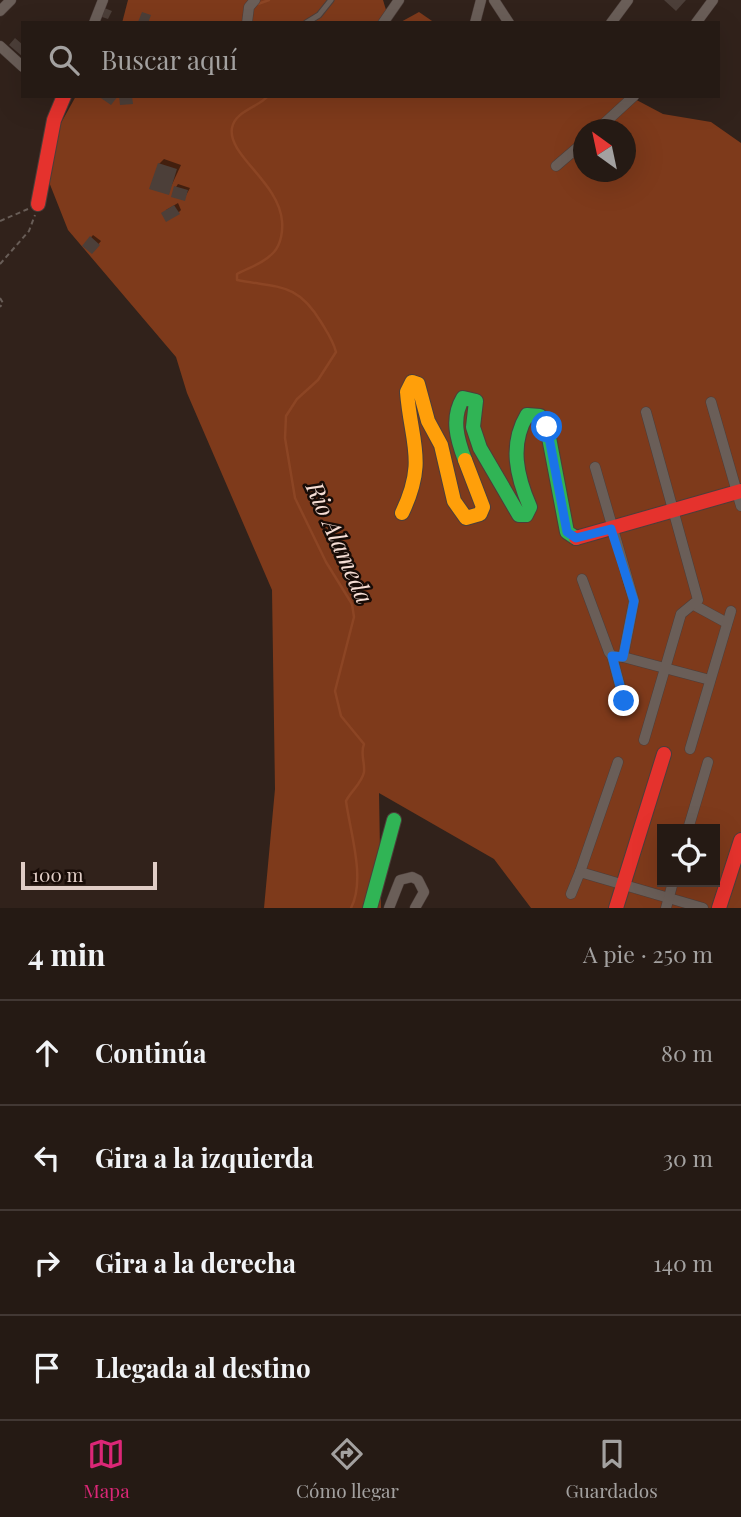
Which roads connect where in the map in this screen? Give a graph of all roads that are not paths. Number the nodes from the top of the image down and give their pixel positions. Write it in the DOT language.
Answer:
graph roads {
  1 [pos="11,0"];
  2 [pos="103,0"];
  3 [pos="255,0"];
  4 [pos="331,0"];
  5 [pos="399,0"];
  6 [pos="481,0"];
  7 [pos="494,0"];
  8 [pos="628,0"];
  9 [pos="713,0"];
  10 [pos="0,11"];
  11 [pos="95,21"];
  12 [pos="247,21"];
  13 [pos="309,21"];
  14 [pos="384,21"];
  15 [pos="476,21"];
  16 [pos="508,21"];
  17 [pos="612,21"];
  18 [pos="697,21"];
  19 [pos="1,50"];
  20 [pos="21,65"];
  21 [pos="60,98"];
  22 [pos="632,98"];
  23 [pos="609,119"];
  24 [pos="573,151"];
  25 [pos="556,166"];
  26 [pos="38,204"];
  27 [pos="711,402"];
  28 [pos="646,412"];
  29 [pos="595,467"];
  30 [pos="740,497"];
  31 [pos="672,512"];
  32 [pos="402,513"];
  33 [pos="611,529"];
  34 [pos="582,579"];
  35 [pos="694,605"];
  36 [pos="731,611"];
  37 [pos="727,623"];
  38 [pos="618,657"];
  39 [pos="664,667"];
  40 [pos="710,680"];
  41 [pos="624,701"];
  42 [pos="644,740"];
  43 [pos="691,749"];
  44 [pos="664,754"];
  45 [pos="618,762"];
  46 [pos="708,762"];
  47 [pos="394,820"];
  48 [pos="689,824"];
  49 [pos="741,840"];
  50 [pos="580,872"];
  51 [pos="623,884"];
  52 [pos="672,887"];
  53 [pos="571,894"];
  54 [pos="669,896"];
  55 [pos="370,908"];
  56 [pos="389,908"];
  57 [pos="415,908"];
  58 [pos="616,908"];
  59 [pos="666,908"];
  60 [pos="703,908"];
  61 [pos="719,908"];
  1 -- 10 [label="street"];
  2 -- 11 [label="street"];
  3 -- 12 [label="street"];
  4 -- 13 [label="lane"];
  5 -- 14 [label="street"];
  6 -- 15 [label="street"];
  7 -- 16 [label="street"];
  8 -- 17 [label="street"];
  9 -- 18 [label="street"];
  19 -- 20 [label="street"];
  21 -- 26 [label="street"];
  22 -- 23 [label="street"];
  24 -- 25 [label="street"];
  27 -- 30 [label="street"];
  28 -- 31 [label="street"];
  29 -- 33 [label="street"];
  30 -- 31 [label="street"];
  31 -- 33 [label="street"];
  31 -- 35 [label="street"];
  32 -- 33 [label="street"];
  33 -- 38 [label="street"];
  34 -- 38 [label="street"];
  35 -- 37 [label="street"];
  35 -- 39 [label="street"];
  36 -- 37 [label="street"];
  37 -- 40 [label="street"];
  38 -- 39 [label="street"];
  38 -- 41 [label="street"];
  39 -- 40 [label="street"];
  39 -- 42 [label="street"];
  40 -- 43 [label="street"];
  44 -- 51 [label="street"];
  45 -- 50 [label="street"];
  46 -- 48 [label="street"];
  47 -- 55 [label="street"];
  49 -- 61 [label="street"];
  50 -- 51 [label="street"];
  50 -- 53 [label="street"];
  51 -- 54 [label="street"];
  51 -- 58 [label="street"];
  52 -- 54 [label="street"];
  54 -- 59 [label="street"];
  54 -- 60 [label="street"];
  56 -- 57 [label="street"];
}
